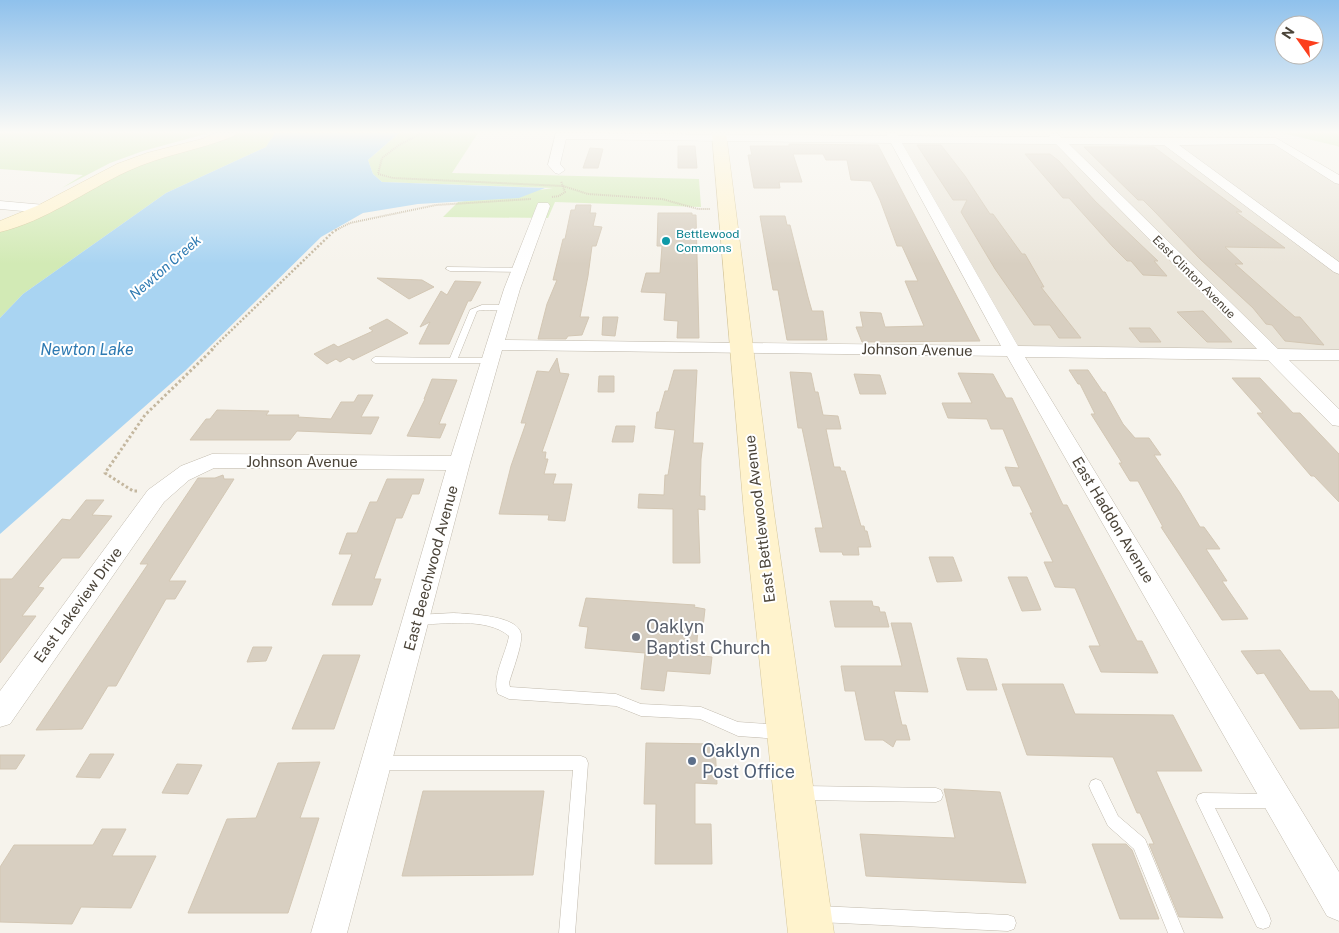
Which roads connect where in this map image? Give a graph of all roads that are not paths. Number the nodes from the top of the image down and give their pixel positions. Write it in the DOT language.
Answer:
graph roads {
  1 [pos="104,177"];
  2 [pos="723,177"];
  3 [pos="915,177"];
  4 [pos="1095,177"];
  5 [pos="1214,177"];
  6 [pos="542,200"];
  7 [pos="0,205"];
  8 [pos="45,209"];
  9 [pos="0,227"];
  10 [pos="450,269"];
  11 [pos="1339,269"];
  12 [pos="520,270"];
  13 [pos="506,307"];
  14 [pos="741,348"];
  15 [pos="1013,352"];
  16 [pos="492,353"];
  17 [pos="1272,354"];
  18 [pos="1339,355"];
  19 [pos="375,360"];
  20 [pos="453,360"];
  21 [pos="1339,420"];
  22 [pos="460,463"];
  23 [pos="159,493"];
  24 [pos="416,620"];
  25 [pos="0,714"];
  26 [pos="786,732"];
  27 [pos="376,763"];
  28 [pos="1096,786"];
  29 [pos="794,793"];
  30 [pos="936,795"];
  31 [pos="1278,801"];
  32 [pos="1339,904"];
  33 [pos="1263,920"];
  34 [pos="810,923"];
  35 [pos="1008,923"];
  36 [pos="329,933"];
  37 [pos="567,933"];
  38 [pos="1176,933"];
  1 -- 8 [label="street"];
  2 -- 14 [label="street, East Bettlewood Avenue"];
  3 -- 15 [label="street, East Haddon Avenue"];
  4 -- 17 [label="street, East Clinton Avenue"];
  5 -- 11 [label="street"];
  6 -- 12 [label="street, East Beechwood Avenue"];
  7 -- 8 [label="street"];
  8 -- 9 [label="street"];
  10 -- 12 [label="lane"];
  12 -- 13 [label="street, East Beechwood Avenue"];
  13 -- 16 [label="street, East Beechwood Avenue"];
  13 -- 20 [label="lane"];
  14 -- 15 [label="street, Johnson Avenue"];
  14 -- 16 [label="street, Johnson Avenue"];
  14 -- 26 [label="street, East Bettlewood Avenue"];
  15 -- 17 [label="street, Johnson Avenue"];
  15 -- 31 [label="street, East Haddon Avenue"];
  16 -- 20 [label="lane"];
  16 -- 22 [label="street, East Beechwood Avenue"];
  17 -- 18 [label="street, Johnson Avenue"];
  17 -- 21 [label="street, East Clinton Avenue"];
  19 -- 20 [label="lane"];
  22 -- 23 [label="street, Johnson Avenue"];
  22 -- 24 [label="street, East Beechwood Avenue"];
  23 -- 25 [label="street, East Lakeview Drive"];
  24 -- 26 [label="lane"];
  24 -- 27 [label="street, East Beechwood Avenue"];
  26 -- 29 [label="street, East Bettlewood Avenue"];
  27 -- 36 [label="street, East Beechwood Avenue"];
  27 -- 37 [label="lane"];
  28 -- 38 [label="lane"];
  29 -- 30 [label="lane"];
  29 -- 34 [label="street, East Bettlewood Avenue"];
  31 -- 32 [label="street, East Haddon Avenue"];
  31 -- 33 [label="lane"];
  34 -- 35 [label="lane"];
}
